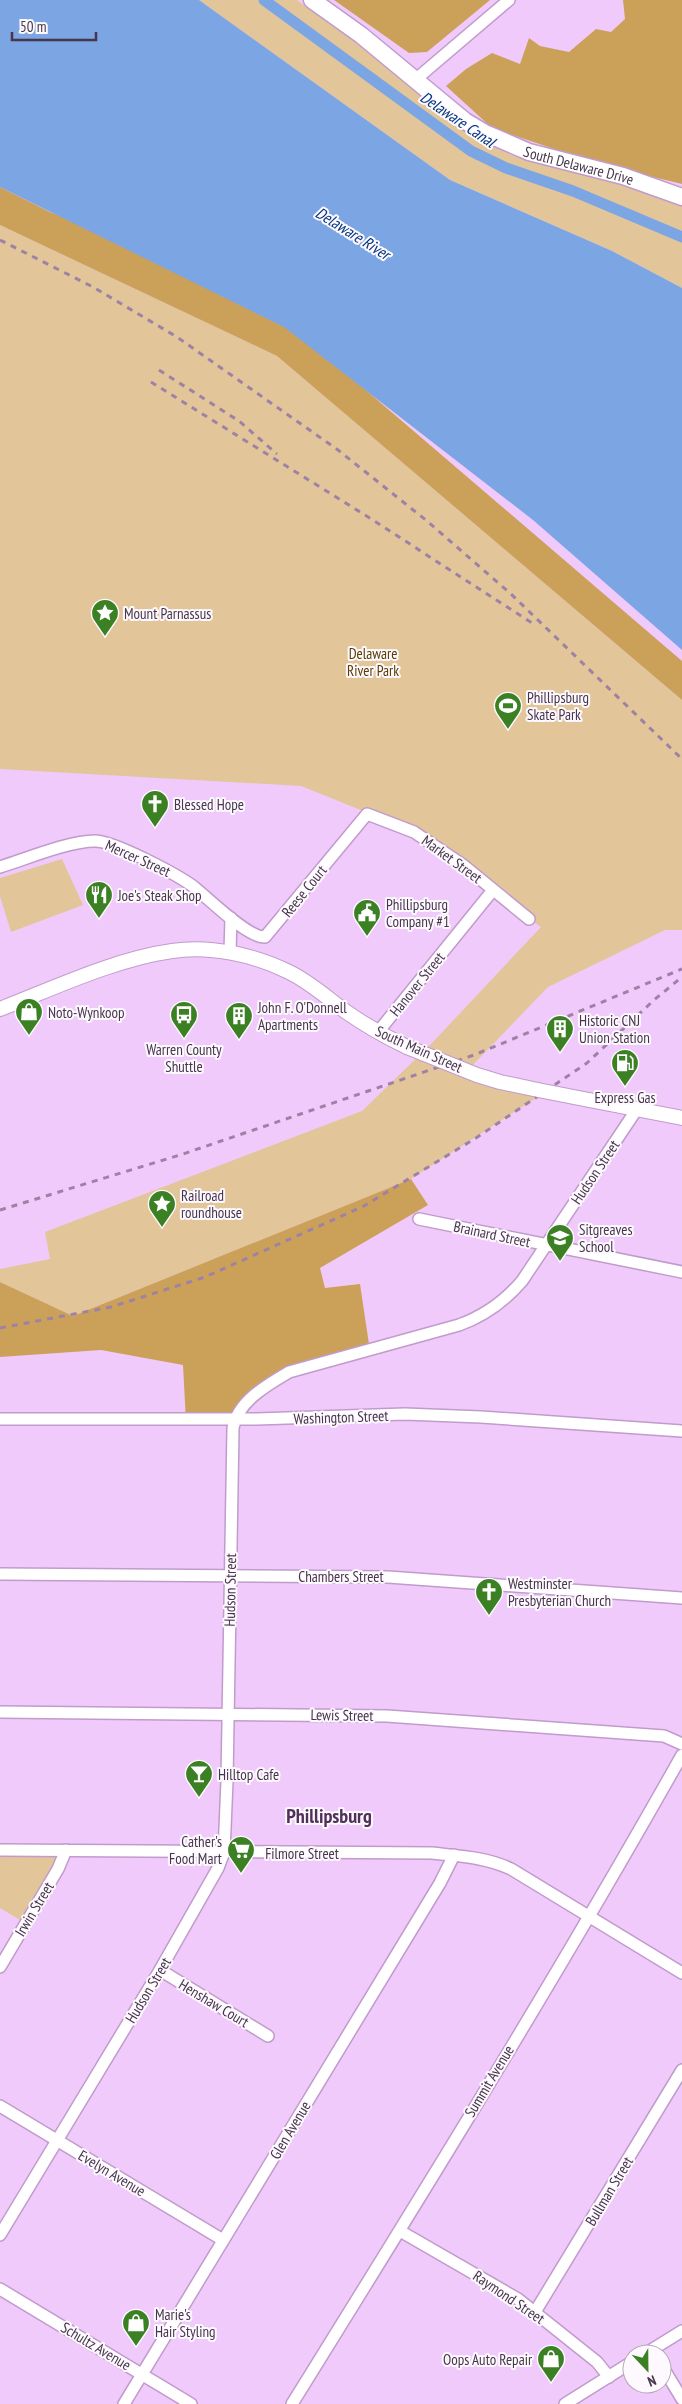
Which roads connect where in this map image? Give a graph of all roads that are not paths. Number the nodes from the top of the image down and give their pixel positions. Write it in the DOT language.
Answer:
graph roads {
  1 [pos="312,0"];
  2 [pos="509,0"];
  3 [pos="415,80"];
  4 [pos="682,197"];
  5 [pos="367,814"];
  6 [pos="0,867"];
  7 [pos="493,890"];
  8 [pos="231,918"];
  9 [pos="529,919"];
  10 [pos="230,952"];
  11 [pos="0,1009"];
  12 [pos="378,1032"];
  13 [pos="637,1109"];
  14 [pos="682,1118"];
  15 [pos="419,1219"];
  16 [pos="546,1245"];
  17 [pos="682,1272"];
  18 [pos="0,1419"];
  19 [pos="234,1419"];
  20 [pos="682,1431"];
  21 [pos="0,1574"];
  22 [pos="230,1576"];
  23 [pos="682,1598"];
  24 [pos="0,1712"];
  25 [pos="228,1714"];
  26 [pos="682,1744"];
  27 [pos="682,1755"];
  28 [pos="0,1850"];
  29 [pos="66,1850"];
  30 [pos="224,1852"];
  31 [pos="454,1855"];
  32 [pos="588,1916"];
  33 [pos="0,1967"];
  34 [pos="160,1970"];
  35 [pos="682,1973"];
  36 [pos="268,2036"];
  37 [pos="682,2070"];
  38 [pos="0,2106"];
  39 [pos="57,2140"];
  40 [pos="400,2231"];
  41 [pos="0,2236"];
  42 [pos="223,2240"];
  43 [pos="0,2289"];
  44 [pos="536,2312"];
  45 [pos="682,2331"];
  46 [pos="664,2344"];
  47 [pos="622,2369"];
  48 [pos="142,2374"];
  49 [pos="609,2377"];
  50 [pos="672,2383"];
  51 [pos="682,2400"];
  52 [pos="124,2404"];
  53 [pos="191,2404"];
  54 [pos="292,2404"];
  55 [pos="565,2404"];
  1 -- 3 [label="highway, South Delaware Drive"];
  2 -- 3 [label="street"];
  3 -- 4 [label="highway, South Delaware Drive"];
  5 -- 7 [label="street, Market Street"];
  5 -- 8 [label="street, Reese Court"];
  6 -- 8 [label="street, Mercer Street"];
  7 -- 9 [label="street, Market Street"];
  7 -- 12 [label="street, Hanover Street"];
  8 -- 10 [label="street"];
  10 -- 11 [label="main road, South Main Street"];
  10 -- 12 [label="main road, South Main Street"];
  12 -- 13 [label="main road, South Main Street, bridge"];
  13 -- 14 [label="main road, South Main Street"];
  13 -- 16 [label="street, Hudson Street"];
  15 -- 16 [label="street, Brainard Street"];
  16 -- 17 [label="street, Brainard Street"];
  16 -- 19 [label="street, Hudson Street"];
  18 -- 19 [label="street, Washington Street"];
  19 -- 20 [label="street, Washington Street"];
  19 -- 22 [label="street, Hudson Street"];
  21 -- 22 [label="street, Chambers Street"];
  22 -- 23 [label="street, Chambers Street"];
  22 -- 25 [label="street, Hudson Street"];
  24 -- 25 [label="street, Lewis Street"];
  25 -- 26 [label="street, Lewis Street"];
  25 -- 30 [label="street, Hudson Street"];
  27 -- 32 [label="street, Summit Avenue"];
  28 -- 29 [label="street, Filmore Street"];
  29 -- 30 [label="street, Filmore Street"];
  29 -- 33 [label="street, Irwin Street"];
  30 -- 31 [label="street, Filmore Street"];
  30 -- 34 [label="street, Hudson Street"];
  31 -- 32 [label="street, Filmore Street"];
  31 -- 42 [label="street, Glen Avenue"];
  32 -- 35 [label="street, Filmore Street"];
  32 -- 40 [label="street, Summit Avenue"];
  34 -- 36 [label="street, Henshaw Court"];
  34 -- 39 [label="street, Hudson Street"];
  37 -- 44 [label="street, Bullman Street"];
  38 -- 39 [label="street, Evelyn Avenue"];
  39 -- 41 [label="street, Hudson Street"];
  39 -- 42 [label="street, Evelyn Avenue"];
  40 -- 44 [label="street, Raymond Street"];
  40 -- 54 [label="street, Summit Avenue"];
  42 -- 48 [label="street, Glen Avenue"];
  43 -- 48 [label="street, Schultz Avenue"];
  44 -- 49 [label="street, Raymond Street"];
  45 -- 46 [label="street"];
  47 -- 49 [label="street"];
  48 -- 52 [label="street, Glen Avenue"];
  48 -- 53 [label="street, Schultz Avenue"];
  49 -- 55 [label="street"];
  50 -- 51 [label="street"];
}
